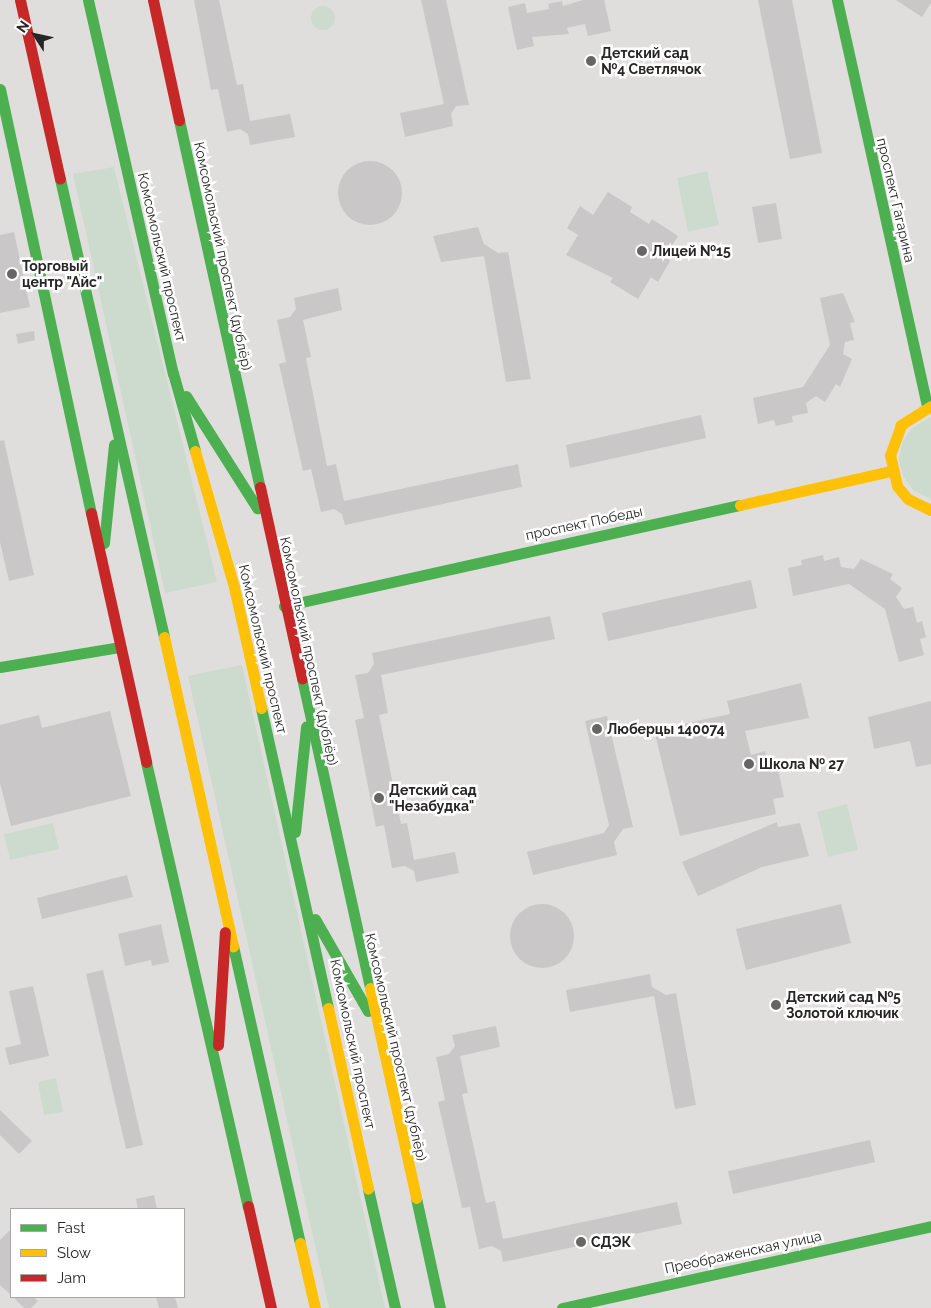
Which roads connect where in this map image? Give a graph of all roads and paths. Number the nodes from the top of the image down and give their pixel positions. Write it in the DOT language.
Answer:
graph roads {
  1 [pos="20,0"];
  2 [pos="88,0"];
  3 [pos="153,0"];
  4 [pos="837,0"];
  5 [pos="0,88"];
  6 [pos="173,373"];
  7 [pos="929,406"];
  8 [pos="115,424"];
  9 [pos="891,471"];
  10 [pos="931,510"];
  11 [pos="266,525"];
  12 [pos="103,570"];
  13 [pos="284,606"];
  14 [pos="120,647"];
  15 [pos="0,667"];
  16 [pos="307,713"];
  17 [pos="294,844"];
  18 [pos="307,904"];
  19 [pos="226,914"];
  20 [pos="376,1024"];
  21 [pos="218,1072"];
  22 [pos="931,1226"];
  23 [pos="271,1308"];
  24 [pos="315,1308"];
  25 [pos="395,1308"];
  26 [pos="440,1308"];
  27 [pos="562,1308"];
  1 -- 8 [label="main road"];
  2 -- 6 [label="main road, Комсомольский проспект"];
  3 -- 11 [label="main road, Комсомольский проспект (дублёр)"];
  4 -- 7 [label="main road, проспект Гагарина"];
  5 -- 12 [label="main road"];
  6 -- 11 [label="main road"];
  6 -- 17 [label="main road, Комсомольский проспект"];
  7 -- 9 [label="main road"];
  8 -- 12 [label="main road"];
  8 -- 19 [label="main road"];
  9 -- 10 [label="main road"];
  9 -- 13 [label="main road, проспект Победы"];
  11 -- 13 [label="main road, Комсомольский проспект (дублёр)"];
  12 -- 14 [label="main road"];
  13 -- 16 [label="main road, Комсомольский проспект (дублёр)"];
  14 -- 15 [label="main road"];
  14 -- 21 [label="main road"];
  16 -- 17 [label="main road"];
  16 -- 20 [label="main road, Комсомольский проспект (дублёр)"];
  17 -- 18 [label="main road, Комсомольский проспект"];
  18 -- 20 [label="main road"];
  18 -- 25 [label="main road, Комсомольский проспект"];
  19 -- 21 [label="main road"];
  19 -- 24 [label="main road"];
  20 -- 26 [label="main road, Комсомольский проспект (дублёр)"];
  21 -- 23 [label="main road"];
  22 -- 27 [label="main road, Преображенская улица"];
}
